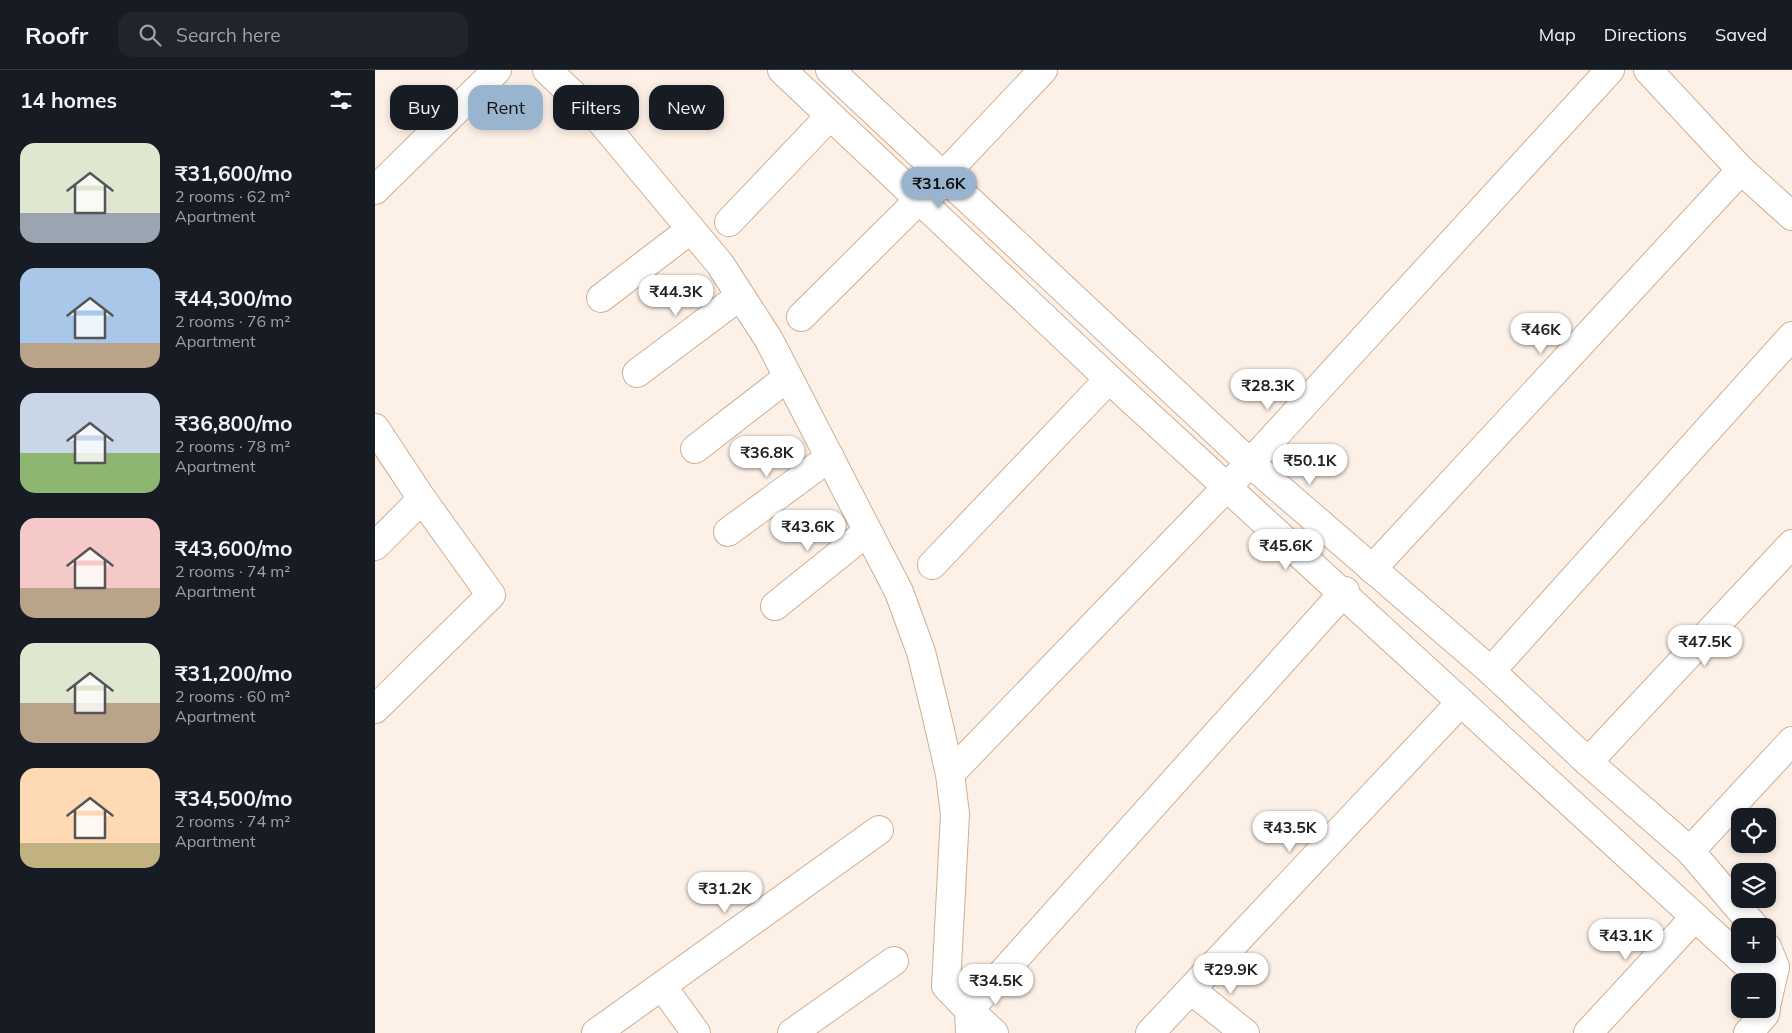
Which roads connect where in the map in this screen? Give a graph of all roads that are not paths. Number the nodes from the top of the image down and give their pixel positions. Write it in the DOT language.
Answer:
graph roads {
  1 [pos="497,70"];
  2 [pos="547,70"];
  3 [pos="781,70"];
  4 [pos="830,70"];
  5 [pos="1043,70"];
  6 [pos="1610,70"];
  7 [pos="1648,70"];
  8 [pos="830,116"];
  9 [pos="1741,170"];
  10 [pos="943,176"];
  11 [pos="375,190"];
  12 [pos="918,199"];
  13 [pos="1792,216"];
  14 [pos="729,222"];
  15 [pos="690,230"];
  16 [pos="740,296"];
  17 [pos="601,298"];
  18 [pos="801,317"];
  19 [pos="1792,336"];
  20 [pos="637,373"];
  21 [pos="788,377"];
  22 [pos="1109,379"];
  23 [pos="375,428"];
  24 [pos="695,448"];
  25 [pos="830,457"];
  26 [pos="1250,463"];
  27 [pos="1227,488"];
  28 [pos="422,499"];
  29 [pos="728,532"];
  30 [pos="867,532"];
  31 [pos="1792,544"];
  32 [pos="375,546"];
  33 [pos="932,565"];
  34 [pos="1372,569"];
  35 [pos="1344,592"];
  36 [pos="775,606"];
  37 [pos="1491,672"];
  38 [pos="1461,702"];
  39 [pos="375,709"];
  40 [pos="1792,741"];
  41 [pos="1588,762"];
  42 [pos="950,774"];
  43 [pos="879,830"];
  44 [pos="1690,851"];
  45 [pos="1695,917"];
  46 [pos="1747,918"];
  47 [pos="1731,950"];
  48 [pos="894,961"];
  49 [pos="662,986"];
  50 [pos="1191,990"];
  51 [pos="1761,1018"];
  52 [pos="969,1022"];
  53 [pos="596,1033"];
  54 [pos="696,1033"];
  55 [pos="792,1033"];
  56 [pos="994,1033"];
  57 [pos="1150,1033"];
  58 [pos="1245,1033"];
  59 [pos="1588,1033"];
  60 [pos="1748,1033"];
  1 -- 11 [label="street"];
  2 -- 15 [label="street"];
  3 -- 8 [label="street"];
  4 -- 10 [label="street"];
  5 -- 10 [label="street"];
  6 -- 26 [label="street"];
  7 -- 9 [label="street"];
  8 -- 12 [label="street"];
  8 -- 14 [label="street"];
  9 -- 13 [label="street"];
  9 -- 34 [label="street"];
  10 -- 12 [label="street"];
  10 -- 26 [label="street"];
  12 -- 18 [label="street"];
  12 -- 22 [label="street"];
  15 -- 16 [label="street"];
  15 -- 17 [label="street"];
  16 -- 20 [label="street"];
  16 -- 21 [label="street"];
  19 -- 37 [label="street"];
  21 -- 24 [label="street"];
  21 -- 25 [label="street"];
  22 -- 27 [label="street"];
  22 -- 33 [label="street"];
  23 -- 28 [label="street"];
  25 -- 29 [label="street"];
  25 -- 30 [label="street"];
  26 -- 27 [label="street"];
  26 -- 34 [label="street"];
  27 -- 35 [label="street"];
  27 -- 42 [label="street"];
  28 -- 32 [label="street"];
  28 -- 39 [label="street"];
  30 -- 36 [label="street"];
  30 -- 42 [label="street"];
  31 -- 41 [label="street"];
  34 -- 37 [label="street"];
  35 -- 38 [label="street"];
  35 -- 52 [label="street"];
  37 -- 41 [label="street"];
  38 -- 45 [label="street"];
  38 -- 50 [label="street"];
  40 -- 44 [label="street"];
  41 -- 44 [label="street"];
  42 -- 52 [label="street"];
  43 -- 49 [label="street"];
  44 -- 46 [label="street"];
  45 -- 47 [label="street"];
  45 -- 59 [label="street"];
  48 -- 55 [label="street"];
  49 -- 53 [label="street"];
  49 -- 54 [label="street"];
  50 -- 57 [label="street"];
  50 -- 58 [label="street"];
  51 -- 60 [label="street"];
  52 -- 56 [label="street"];
}
